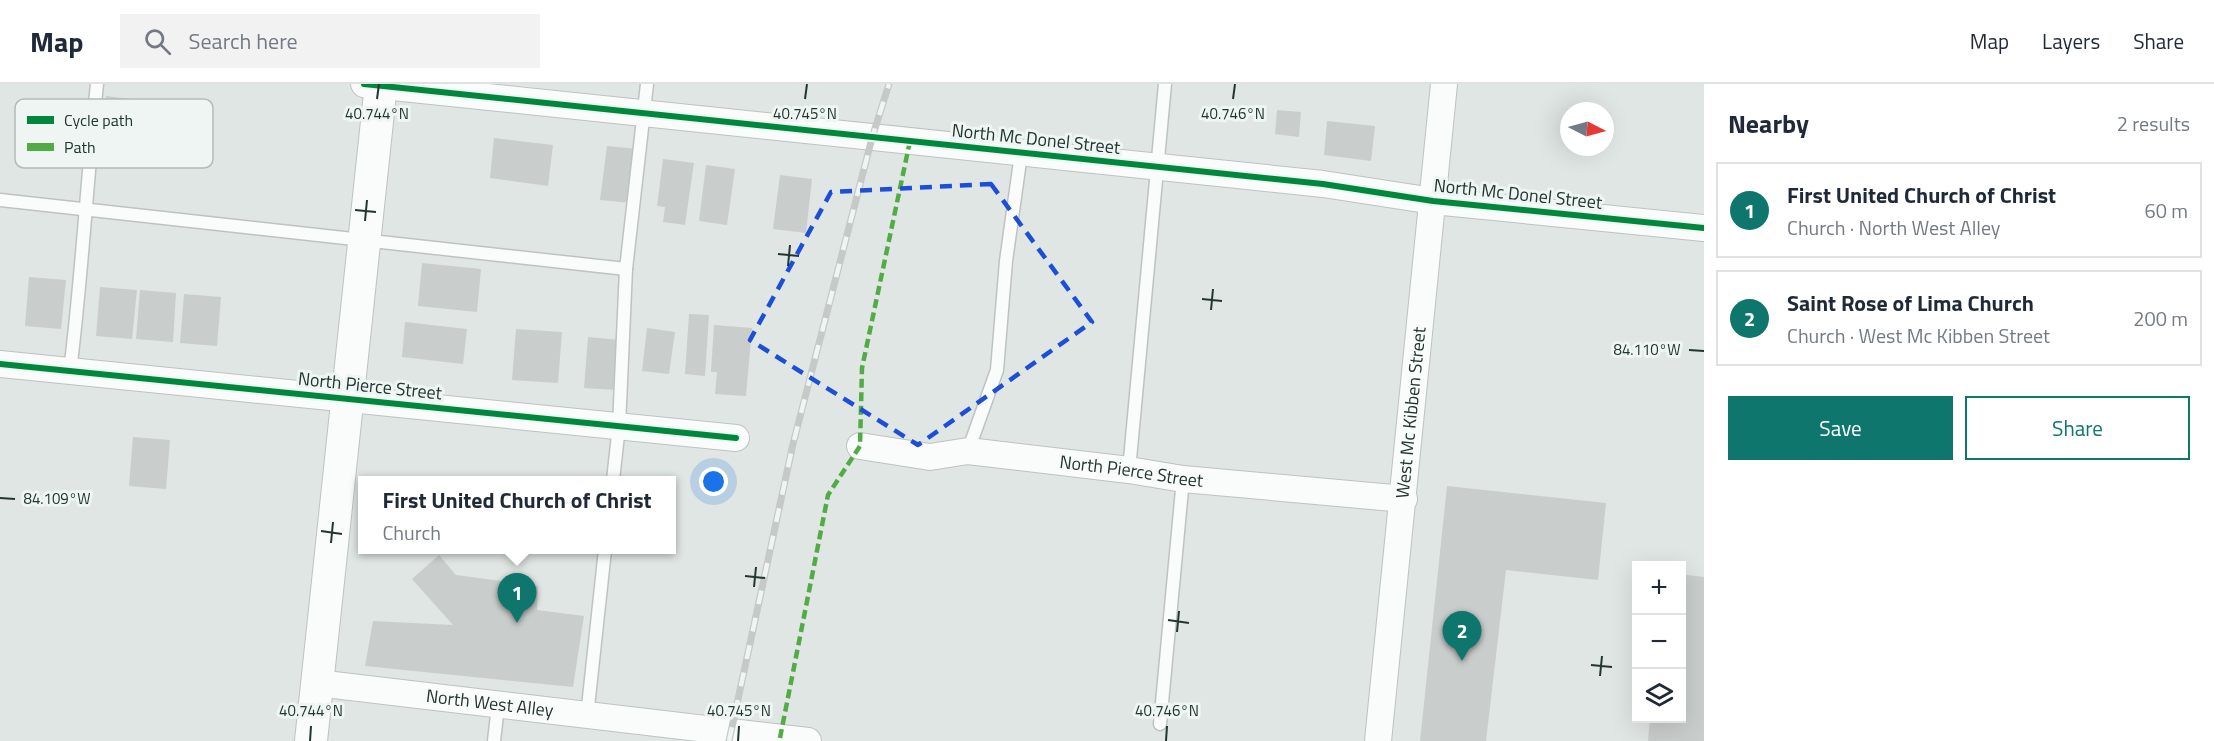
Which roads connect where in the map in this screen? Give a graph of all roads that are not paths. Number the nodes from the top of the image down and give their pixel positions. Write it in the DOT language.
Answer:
graph roads {
  1 [pos="97,84"];
  2 [pos="375,84"];
  3 [pos="647,84"];
  4 [pos="1165,84"];
  5 [pos="1444,84"];
  6 [pos="96,99"];
  7 [pos="645,114"];
  8 [pos="1022,154"];
  9 [pos="1156,166"];
  10 [pos="90,168"];
  11 [pos="0,200"];
  12 [pos="1433,201"];
  13 [pos="86,209"];
  14 [pos="1704,228"];
  15 [pos="364,239"];
  16 [pos="627,269"];
  17 [pos="0,364"];
  18 [pos="70,371"];
  19 [pos="347,399"];
  20 [pos="618,426"];
  21 [pos="736,438"];
  22 [pos="860,446"];
  23 [pos="968,451"];
  24 [pos="1129,470"];
  25 [pos="613,476"];
  26 [pos="1183,479"];
  27 [pos="1404,499"];
  28 [pos="604,554"];
  29 [pos="317,683"];
  30 [pos="498,706"];
  31 [pos="587,717"];
  32 [pos="1160,724"];
  33 [pos="661,733"];
  34 [pos="311,741"];
  35 [pos="494,741"];
  36 [pos="808,741"];
  37 [pos="1378,741"];
  1 -- 6 [label="lane"];
  2 -- 7 [label="street, North Mc Donel Street"];
  2 -- 15 [label="street"];
  3 -- 7 [label="lane"];
  4 -- 9 [label="lane"];
  5 -- 12 [label="street, West Mc Kibben Street"];
  7 -- 8 [label="street, North Mc Donel Street"];
  7 -- 16 [label="lane"];
  8 -- 9 [label="street, North Mc Donel Street"];
  8 -- 23 [label="lane"];
  9 -- 12 [label="street, North Mc Donel Street"];
  9 -- 24 [label="lane"];
  10 -- 13 [label="lane"];
  11 -- 13 [label="lane"];
  12 -- 14 [label="street, North Mc Donel Street"];
  12 -- 27 [label="street, West Mc Kibben Street"];
  13 -- 15 [label="lane"];
  13 -- 18 [label="lane"];
  15 -- 16 [label="lane"];
  15 -- 19 [label="street"];
  16 -- 20 [label="lane"];
  17 -- 18 [label="street, North Pierce Street"];
  18 -- 19 [label="street, North Pierce Street"];
  19 -- 20 [label="street, North Pierce Street"];
  19 -- 29 [label="street"];
  20 -- 21 [label="street, North Pierce Street"];
  20 -- 25 [label="lane"];
  22 -- 23 [label="street, North Pierce Street"];
  23 -- 24 [label="street, North Pierce Street"];
  24 -- 26 [label="street, North Pierce Street"];
  26 -- 27 [label="street, North Pierce Street"];
  26 -- 32 [label="lane"];
  27 -- 37 [label="street, West Mc Kibben Street"];
  28 -- 31 [label="lane"];
  29 -- 30 [label="street, North West Alley"];
  29 -- 34 [label="street"];
  30 -- 31 [label="street, North West Alley"];
  30 -- 35 [label="lane"];
  31 -- 33 [label="street, North West Alley"];
  33 -- 36 [label="street, North West Alley"];
}
